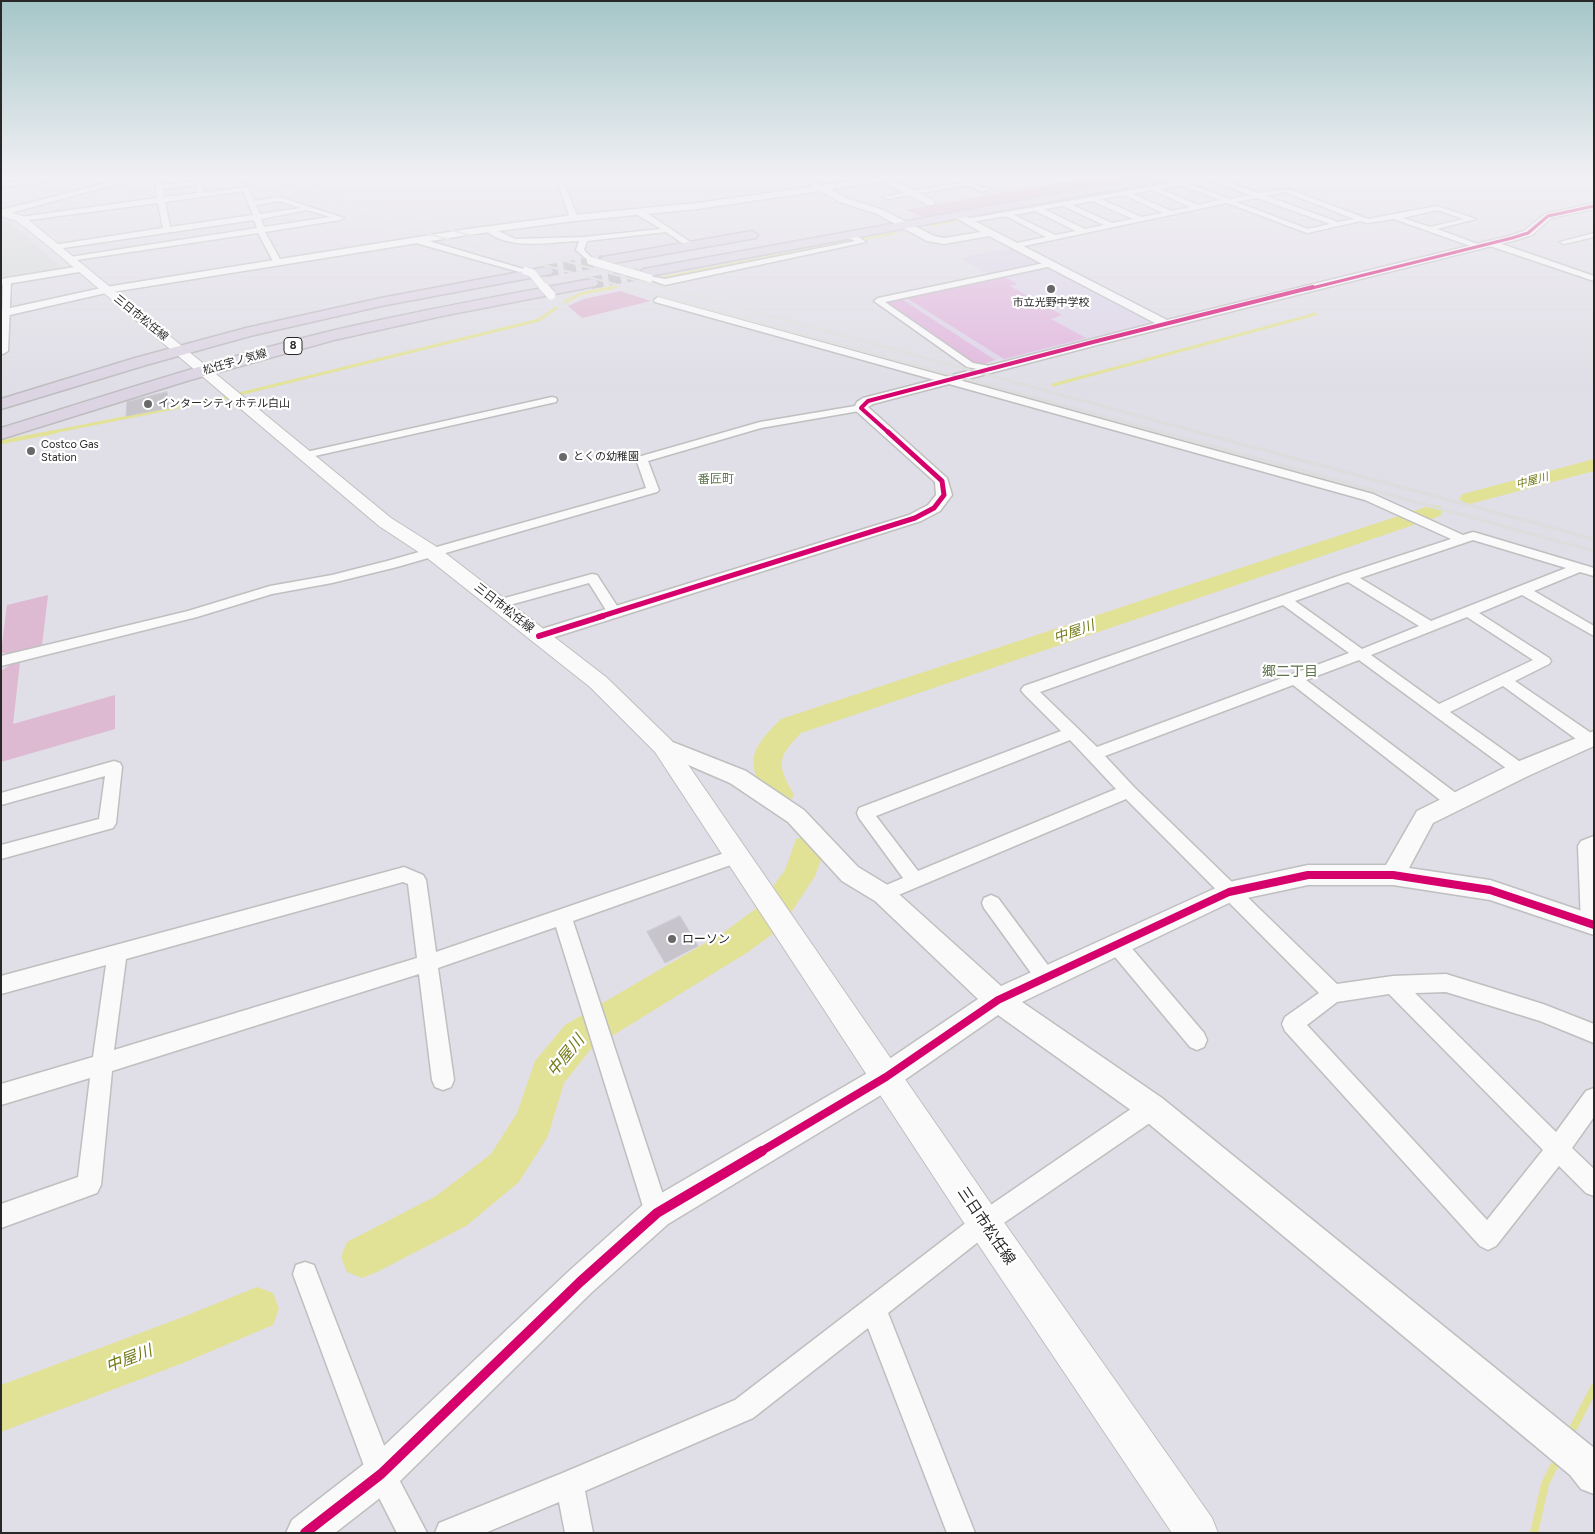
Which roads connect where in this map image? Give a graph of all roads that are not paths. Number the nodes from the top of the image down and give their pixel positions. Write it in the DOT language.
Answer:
graph roads {
  1 [pos="56,247"];
  2 [pos="120,247"];
  3 [pos="157,247"];
  4 [pos="269,247"];
  5 [pos="383,247"];
  6 [pos="439,247"];
  7 [pos="581,247"];
  8 [pos="682,247"];
  9 [pos="792,247"];
  10 [pos="1016,247"];
  11 [pos="1478,247"];
  12 [pos="1489,247"];
  13 [pos="121,252"];
  14 [pos="70,259"];
  15 [pos="597,261"];
  16 [pos="278,263"];
  17 [pos="1049,264"];
  18 [pos="82,269"];
  19 [pos="546,271"];
  20 [pos="647,276"];
  21 [pos="1594,279"];
  22 [pos="4,282"];
  23 [pos="591,283"];
  24 [pos="106,290"];
  25 [pos="4,295"];
  26 [pos="551,295"];
  27 [pos="658,300"];
  28 [pos="4,313"];
  29 [pos="1166,324"];
  30 [pos="181,350"];
  31 [pos="3,351"];
  32 [pos="992,369"];
  33 [pos="205,371"];
  34 [pos="949,380"];
  35 [pos="552,400"];
  36 [pos="1,404"];
  37 [pos="861,408"];
  38 [pos="1,434"];
  39 [pos="306,455"];
  40 [pos="1463,540"];
  41 [pos="433,553"];
  42 [pos="1579,568"];
  43 [pos="1594,572"];
  44 [pos="1349,577"];
  45 [pos="1523,590"];
  46 [pos="1285,600"];
  47 [pos="499,604"];
  48 [pos="614,612"];
  49 [pos="1468,612"];
  50 [pos="1430,627"];
  51 [pos="1594,632"];
  52 [pos="539,636"];
  53 [pos="1359,655"];
  54 [pos="1,661"];
  55 [pos="1295,679"];
  56 [pos="1504,680"];
  57 [pos="1438,711"];
  58 [pos="1072,733"];
  59 [pos="1591,739"];
  60 [pos="663,746"];
  61 [pos="1094,754"];
  62 [pos="1520,770"];
  63 [pos="1128,791"];
  64 [pos="1,799"];
  65 [pos="1455,802"];
  66 [pos="1594,843"];
  67 [pos="1,852"];
  68 [pos="736,856"];
  69 [pos="1392,875"];
  70 [pos="915,881"];
  71 [pos="1228,892"];
  72 [pos="883,894"];
  73 [pos="991,903"];
  74 [pos="563,918"];
  75 [pos="1592,924"];
  76 [pos="1117,944"];
  77 [pos="117,954"];
  78 [pos="429,963"];
  79 [pos="1046,978"];
  80 [pos="1,985"];
  81 [pos="1393,985"];
  82 [pos="1333,994"];
  83 [pos="998,1000"];
  84 [pos="1594,1034"];
  85 [pos="1197,1040"];
  86 [pos="102,1064"];
  87 [pos="886,1077"];
  88 [pos="443,1080"];
  89 [pos="1,1096"];
  90 [pos="1594,1098"];
  91 [pos="1152,1108"];
  92 [pos="1557,1150"];
  93 [pos="1594,1185"];
  94 [pos="658,1213"];
  95 [pos="1,1216"];
  96 [pos="984,1223"];
  97 [pos="305,1274"];
  98 [pos="874,1308"];
  99 [pos="1588,1469"];
  100 [pos="381,1474"];
  101 [pos="570,1484"];
  102 [pos="959,1532"];
  103 [pos="305,1533"];
  104 [pos="413,1533"];
  105 [pos="448,1533"];
  106 [pos="578,1533"];
  107 [pos="1197,1533"];
  1 -- 14 [label="main road, 三日市松任線"];
  2 -- 13 [label="street"];
  3 -- 13 [label="street"];
  4 -- 16 [label="street"];
  5 -- 16 [label="street"];
  6 -- 26 [label="street, bridge"];
  7 -- 15 [label="street"];
  8 -- 15 [label="main road"];
  9 -- 20 [label="main road"];
  10 -- 17 [label="street"];
  11 -- 29 [label="street"];
  12 -- 21 [label="street"];
  13 -- 14 [label="street"];
  14 -- 18 [label="main road, 三日市松任線"];
  15 -- 20 [label="street, bridge"];
  16 -- 24 [label="street"];
  17 -- 29 [label="street"];
  17 -- 32 [label="street"];
  18 -- 22 [label="street"];
  18 -- 24 [label="main road, 三日市松任線"];
  19 -- 30 [label="main road, 松任宇ノ気線 / 8"];
  22 -- 25 [label="street"];
  23 -- 33 [label="main road, 松任宇ノ気線 / 8"];
  24 -- 28 [label="street"];
  24 -- 30 [label="main road, 三日市松任線"];
  25 -- 28 [label="street"];
  27 -- 34 [label="street"];
  28 -- 31 [label="street"];
  29 -- 32 [label="street"];
  30 -- 33 [label="main road, 三日市松任線"];
  30 -- 36 [label="main road, 松任宇ノ気線 / 8"];
  32 -- 34 [label="street"];
  33 -- 38 [label="main road, 松任宇ノ気線 / 8"];
  33 -- 39 [label="main road, 三日市松任線"];
  34 -- 37 [label="street"];
  34 -- 40 [label="street"];
  35 -- 39 [label="street"];
  37 -- 41 [label="street"];
  37 -- 48 [label="street"];
  39 -- 41 [label="main road, 三日市松任線"];
  40 -- 42 [label="street"];
  40 -- 44 [label="street"];
  41 -- 47 [label="main road, 三日市松任線"];
  41 -- 54 [label="street"];
  42 -- 43 [label="street"];
  42 -- 45 [label="street"];
  44 -- 46 [label="street"];
  44 -- 50 [label="street"];
  45 -- 49 [label="street"];
  45 -- 51 [label="street"];
  46 -- 53 [label="street"];
  46 -- 58 [label="street"];
  47 -- 48 [label="street"];
  47 -- 52 [label="main road, 三日市松任線"];
  48 -- 52 [label="street"];
  49 -- 50 [label="street"];
  49 -- 56 [label="street"];
  50 -- 53 [label="street"];
  52 -- 60 [label="main road, 三日市松任線"];
  53 -- 55 [label="street"];
  53 -- 57 [label="street"];
  55 -- 61 [label="street"];
  55 -- 65 [label="street"];
  56 -- 57 [label="street"];
  56 -- 59 [label="street"];
  57 -- 62 [label="street"];
  58 -- 61 [label="street"];
  58 -- 70 [label="street"];
  59 -- 62 [label="street"];
  60 -- 68 [label="main road, 三日市松任線"];
  60 -- 72 [label="street"];
  61 -- 63 [label="street"];
  62 -- 65 [label="street"];
  63 -- 70 [label="street"];
  63 -- 71 [label="street"];
  64 -- 67 [label="street"];
  65 -- 69 [label="street"];
  66 -- 75 [label="street"];
  68 -- 74 [label="street"];
  68 -- 87 [label="main road, 三日市松任線"];
  69 -- 71 [label="street"];
  69 -- 75 [label="street"];
  70 -- 72 [label="street"];
  71 -- 76 [label="street"];
  71 -- 82 [label="street"];
  72 -- 83 [label="street"];
  73 -- 79 [label="street"];
  74 -- 78 [label="street"];
  74 -- 94 [label="street"];
  76 -- 79 [label="street"];
  76 -- 85 [label="street"];
  77 -- 78 [label="street"];
  77 -- 80 [label="street"];
  77 -- 86 [label="street"];
  78 -- 86 [label="street"];
  78 -- 88 [label="street"];
  79 -- 83 [label="street"];
  81 -- 82 [label="street"];
  81 -- 84 [label="street"];
  81 -- 92 [label="street"];
  82 -- 92 [label="street"];
  83 -- 87 [label="street"];
  83 -- 91 [label="street"];
  86 -- 89 [label="street"];
  86 -- 95 [label="street"];
  87 -- 94 [label="street"];
  87 -- 96 [label="main road, 三日市松任線"];
  90 -- 92 [label="street"];
  91 -- 96 [label="street"];
  91 -- 99 [label="street"];
  92 -- 93 [label="street"];
  94 -- 100 [label="street"];
  96 -- 98 [label="street"];
  96 -- 107 [label="main road, 三日市松任線"];
  97 -- 100 [label="street"];
  98 -- 101 [label="street"];
  98 -- 102 [label="street"];
  100 -- 103 [label="street"];
  100 -- 104 [label="street"];
  101 -- 105 [label="street"];
  101 -- 106 [label="street"];
}
